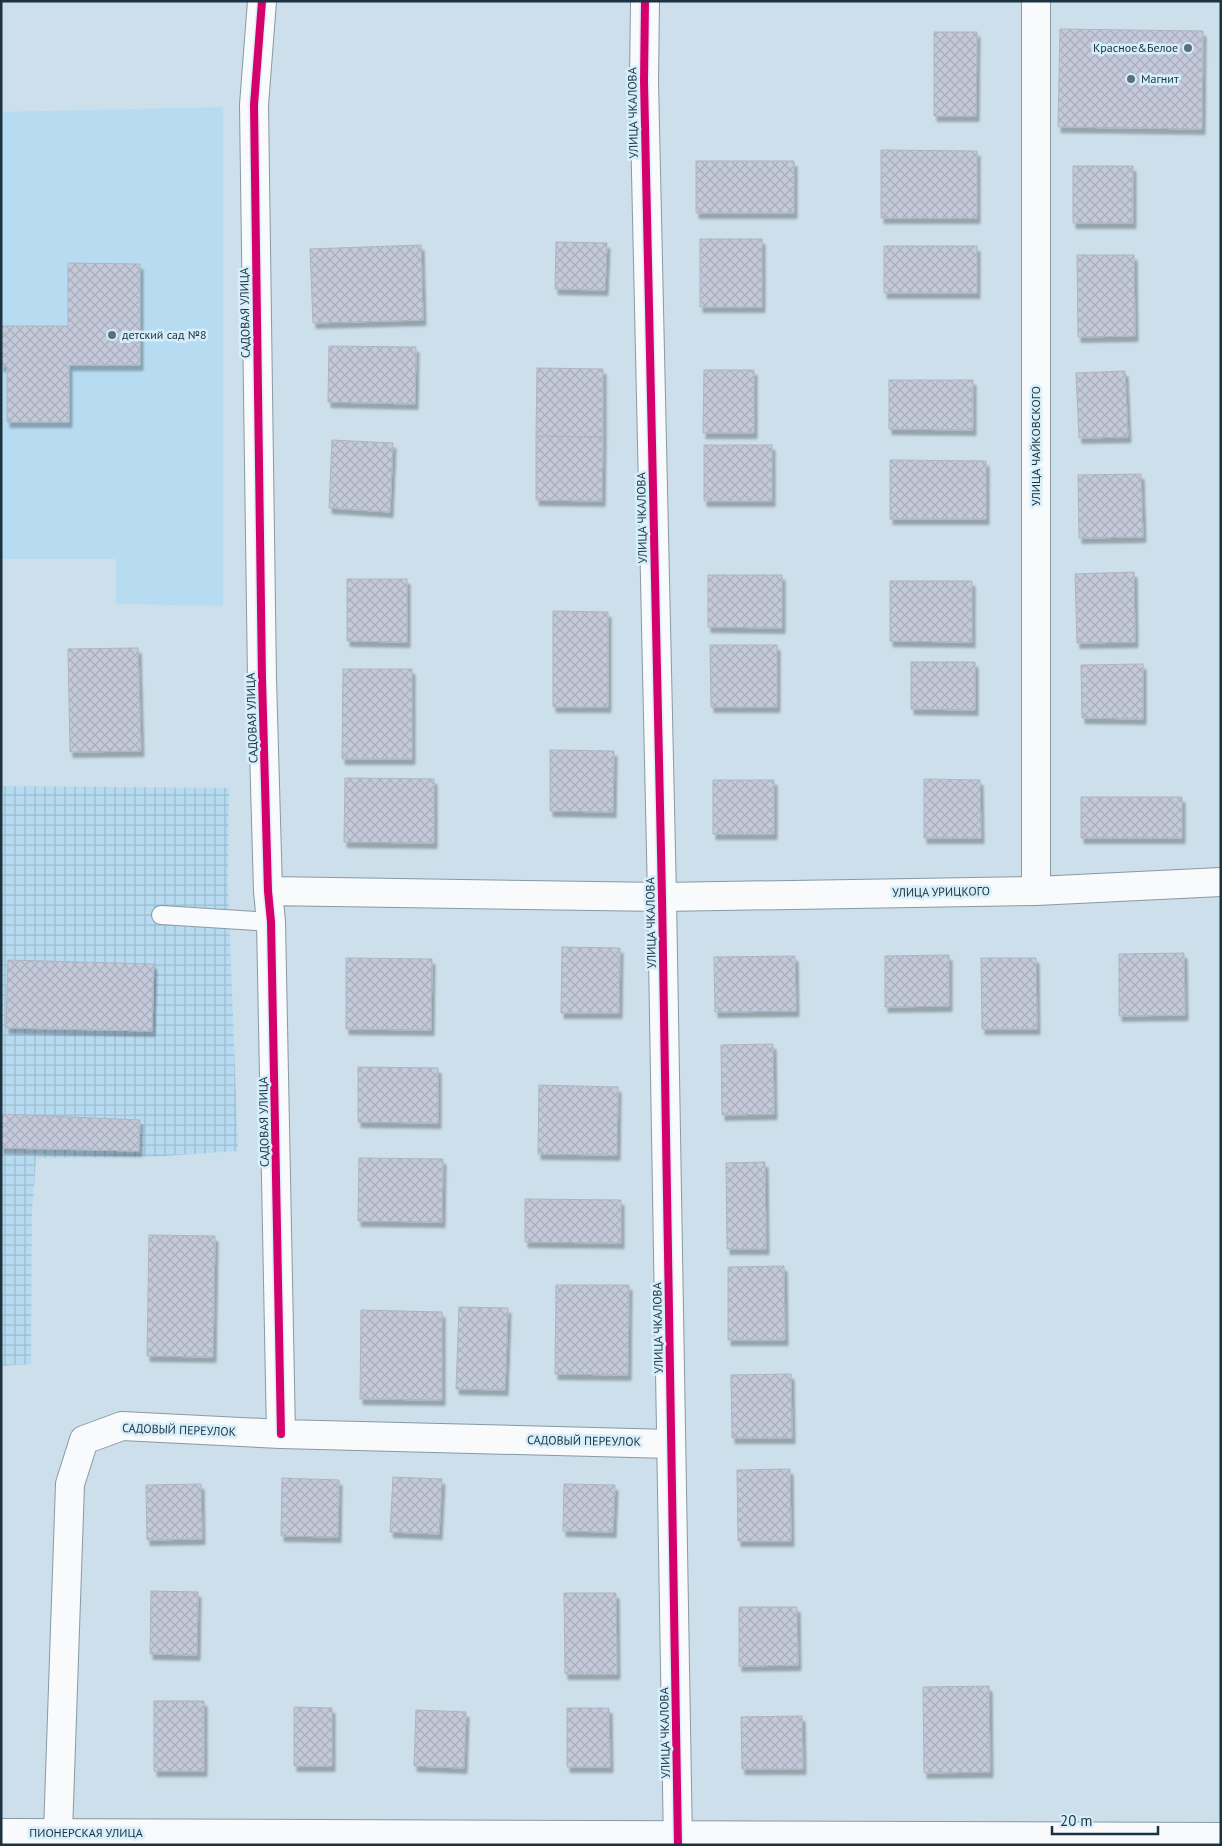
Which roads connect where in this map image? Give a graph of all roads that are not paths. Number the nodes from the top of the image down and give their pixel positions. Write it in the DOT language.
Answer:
graph roads {
  1 [pos="262,1"];
  2 [pos="645,1"];
  3 [pos="1036,1"];
  4 [pos="1221,882"];
  5 [pos="268,891"];
  6 [pos="1036,891"];
  7 [pos="662,897"];
  8 [pos="161,915"];
  9 [pos="271,922"];
  10 [pos="281,1434"];
  11 [pos="671,1444"];
  12 [pos="1,1833"];
  13 [pos="58,1833"];
  14 [pos="1221,1837"];
  15 [pos="678,1840"];
  1 -- 5 [label="street, САДОВАЯ УЛИЦА"];
  2 -- 7 [label="street, УЛИЦА ЧКАЛОВА"];
  3 -- 6 [label="street, УЛИЦА ЧАЙКОВСКОГО"];
  4 -- 6 [label="street, УЛИЦА УРИЦКОГО"];
  5 -- 7 [label="street, УЛИЦА УРИЦКОГО"];
  5 -- 9 [label="street, САДОВАЯ УЛИЦА"];
  6 -- 7 [label="street, УЛИЦА УРИЦКОГО"];
  7 -- 11 [label="street, УЛИЦА ЧКАЛОВА"];
  8 -- 9 [label="lane"];
  9 -- 10 [label="street, САДОВАЯ УЛИЦА"];
  10 -- 11 [label="street, САДОВЫЙ ПЕРЕУЛОК"];
  10 -- 13 [label="street, САДОВЫЙ ПЕРЕУЛОК"];
  11 -- 15 [label="street, УЛИЦА ЧКАЛОВА"];
  12 -- 13 [label="street, ПИОНЕРСКАЯ УЛИЦА"];
  13 -- 15 [label="street, ПИОНЕРСКАЯ УЛИЦА"];
  14 -- 15 [label="street, ПИОНЕРСКАЯ УЛИЦА"];
}
